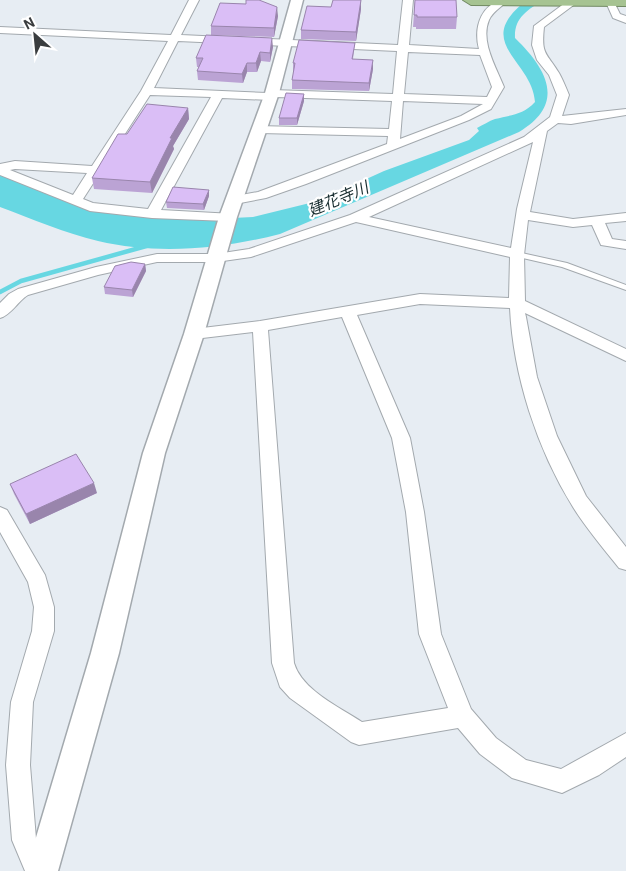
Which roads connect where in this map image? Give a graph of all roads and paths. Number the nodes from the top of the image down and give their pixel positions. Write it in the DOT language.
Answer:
graph roads {
  1 [pos="194,0"];
  2 [pos="297,0"];
  3 [pos="408,0"];
  4 [pos="471,0"];
  5 [pos="503,0"];
  6 [pos="513,0"];
  7 [pos="574,1"];
  8 [pos="609,1"];
  9 [pos="626,1"];
  10 [pos="626,20"];
  11 [pos="0,30"];
  12 [pos="176,38"];
  13 [pos="285,44"];
  14 [pos="402,49"];
  15 [pos="483,52"];
  16 [pos="147,91"];
  17 [pos="218,94"];
  18 [pos="272,95"];
  19 [pos="398,98"];
  20 [pos="492,101"];
  21 [pos="626,112"];
  22 [pos="555,119"];
  23 [pos="260,129"];
  24 [pos="541,132"];
  25 [pos="393,140"];
  26 [pos="0,169"];
  27 [pos="96,170"];
  28 [pos="236,200"];
  29 [pos="75,202"];
  30 [pos="152,214"];
  31 [pos="524,215"];
  32 [pos="626,216"];
  33 [pos="228,217"];
  34 [pos="355,218"];
  35 [pos="597,220"];
  36 [pos="626,244"];
  37 [pos="517,254"];
  38 [pos="217,255"];
  39 [pos="626,288"];
  40 [pos="517,303"];
  41 [pos="347,310"];
  42 [pos="0,313"];
  43 [pos="260,326"];
  44 [pos="194,334"];
  45 [pos="626,356"];
  46 [pos="0,515"];
  47 [pos="626,562"];
  48 [pos="463,716"];
  49 [pos="626,744"];
  50 [pos="38,871"];
  51 [pos="42,871"];
  1 -- 12 [label="street"];
  2 -- 13 [label="street"];
  3 -- 14 [label="street"];
  4 -- 5 [label="highway"];
  5 -- 6 [label="highway"];
  5 -- 15 [label="street"];
  6 -- 7 [label="highway"];
  7 -- 8 [label="highway"];
  7 -- 22 [label="street"];
  8 -- 9 [label="highway"];
  8 -- 10 [label="street"];
  11 -- 12 [label="street"];
  12 -- 13 [label="street"];
  12 -- 16 [label="street"];
  13 -- 14 [label="street"];
  13 -- 18 [label="street"];
  14 -- 15 [label="street"];
  14 -- 19 [label="street"];
  15 -- 20 [label="street"];
  16 -- 17 [label="street"];
  16 -- 27 [label="street"];
  17 -- 18 [label="street"];
  17 -- 30 [label="street"];
  18 -- 19 [label="street"];
  18 -- 23 [label="street"];
  19 -- 20 [label="street"];
  19 -- 25 [label="street"];
  20 -- 25 [label="street"];
  21 -- 22 [label="street"];
  22 -- 24 [label="street"];
  23 -- 25 [label="street"];
  23 -- 28 [label="street"];
  24 -- 31 [label="street"];
  24 -- 34 [label="street"];
  25 -- 28 [label="street"];
  26 -- 27 [label="street"];
  26 -- 29 [label="street"];
  27 -- 29 [label="street"];
  28 -- 33 [label="street"];
  29 -- 30 [label="street"];
  30 -- 33 [label="street"];
  31 -- 35 [label="street"];
  31 -- 37 [label="street"];
  32 -- 35 [label="street"];
  33 -- 38 [label="street"];
  34 -- 37 [label="street"];
  34 -- 38 [label="street"];
  35 -- 36 [label="street"];
  37 -- 39 [label="lane"];
  37 -- 40 [label="street"];
  38 -- 42 [label="street"];
  38 -- 44 [label="street"];
  40 -- 41 [label="street"];
  40 -- 45 [label="street"];
  40 -- 47 [label="street"];
  41 -- 43 [label="street"];
  41 -- 48 [label="street"];
  43 -- 44 [label="street"];
  43 -- 48 [label="street"];
  44 -- 51 [label="street"];
  46 -- 50 [label="street"];
  48 -- 49 [label="street"];
}
